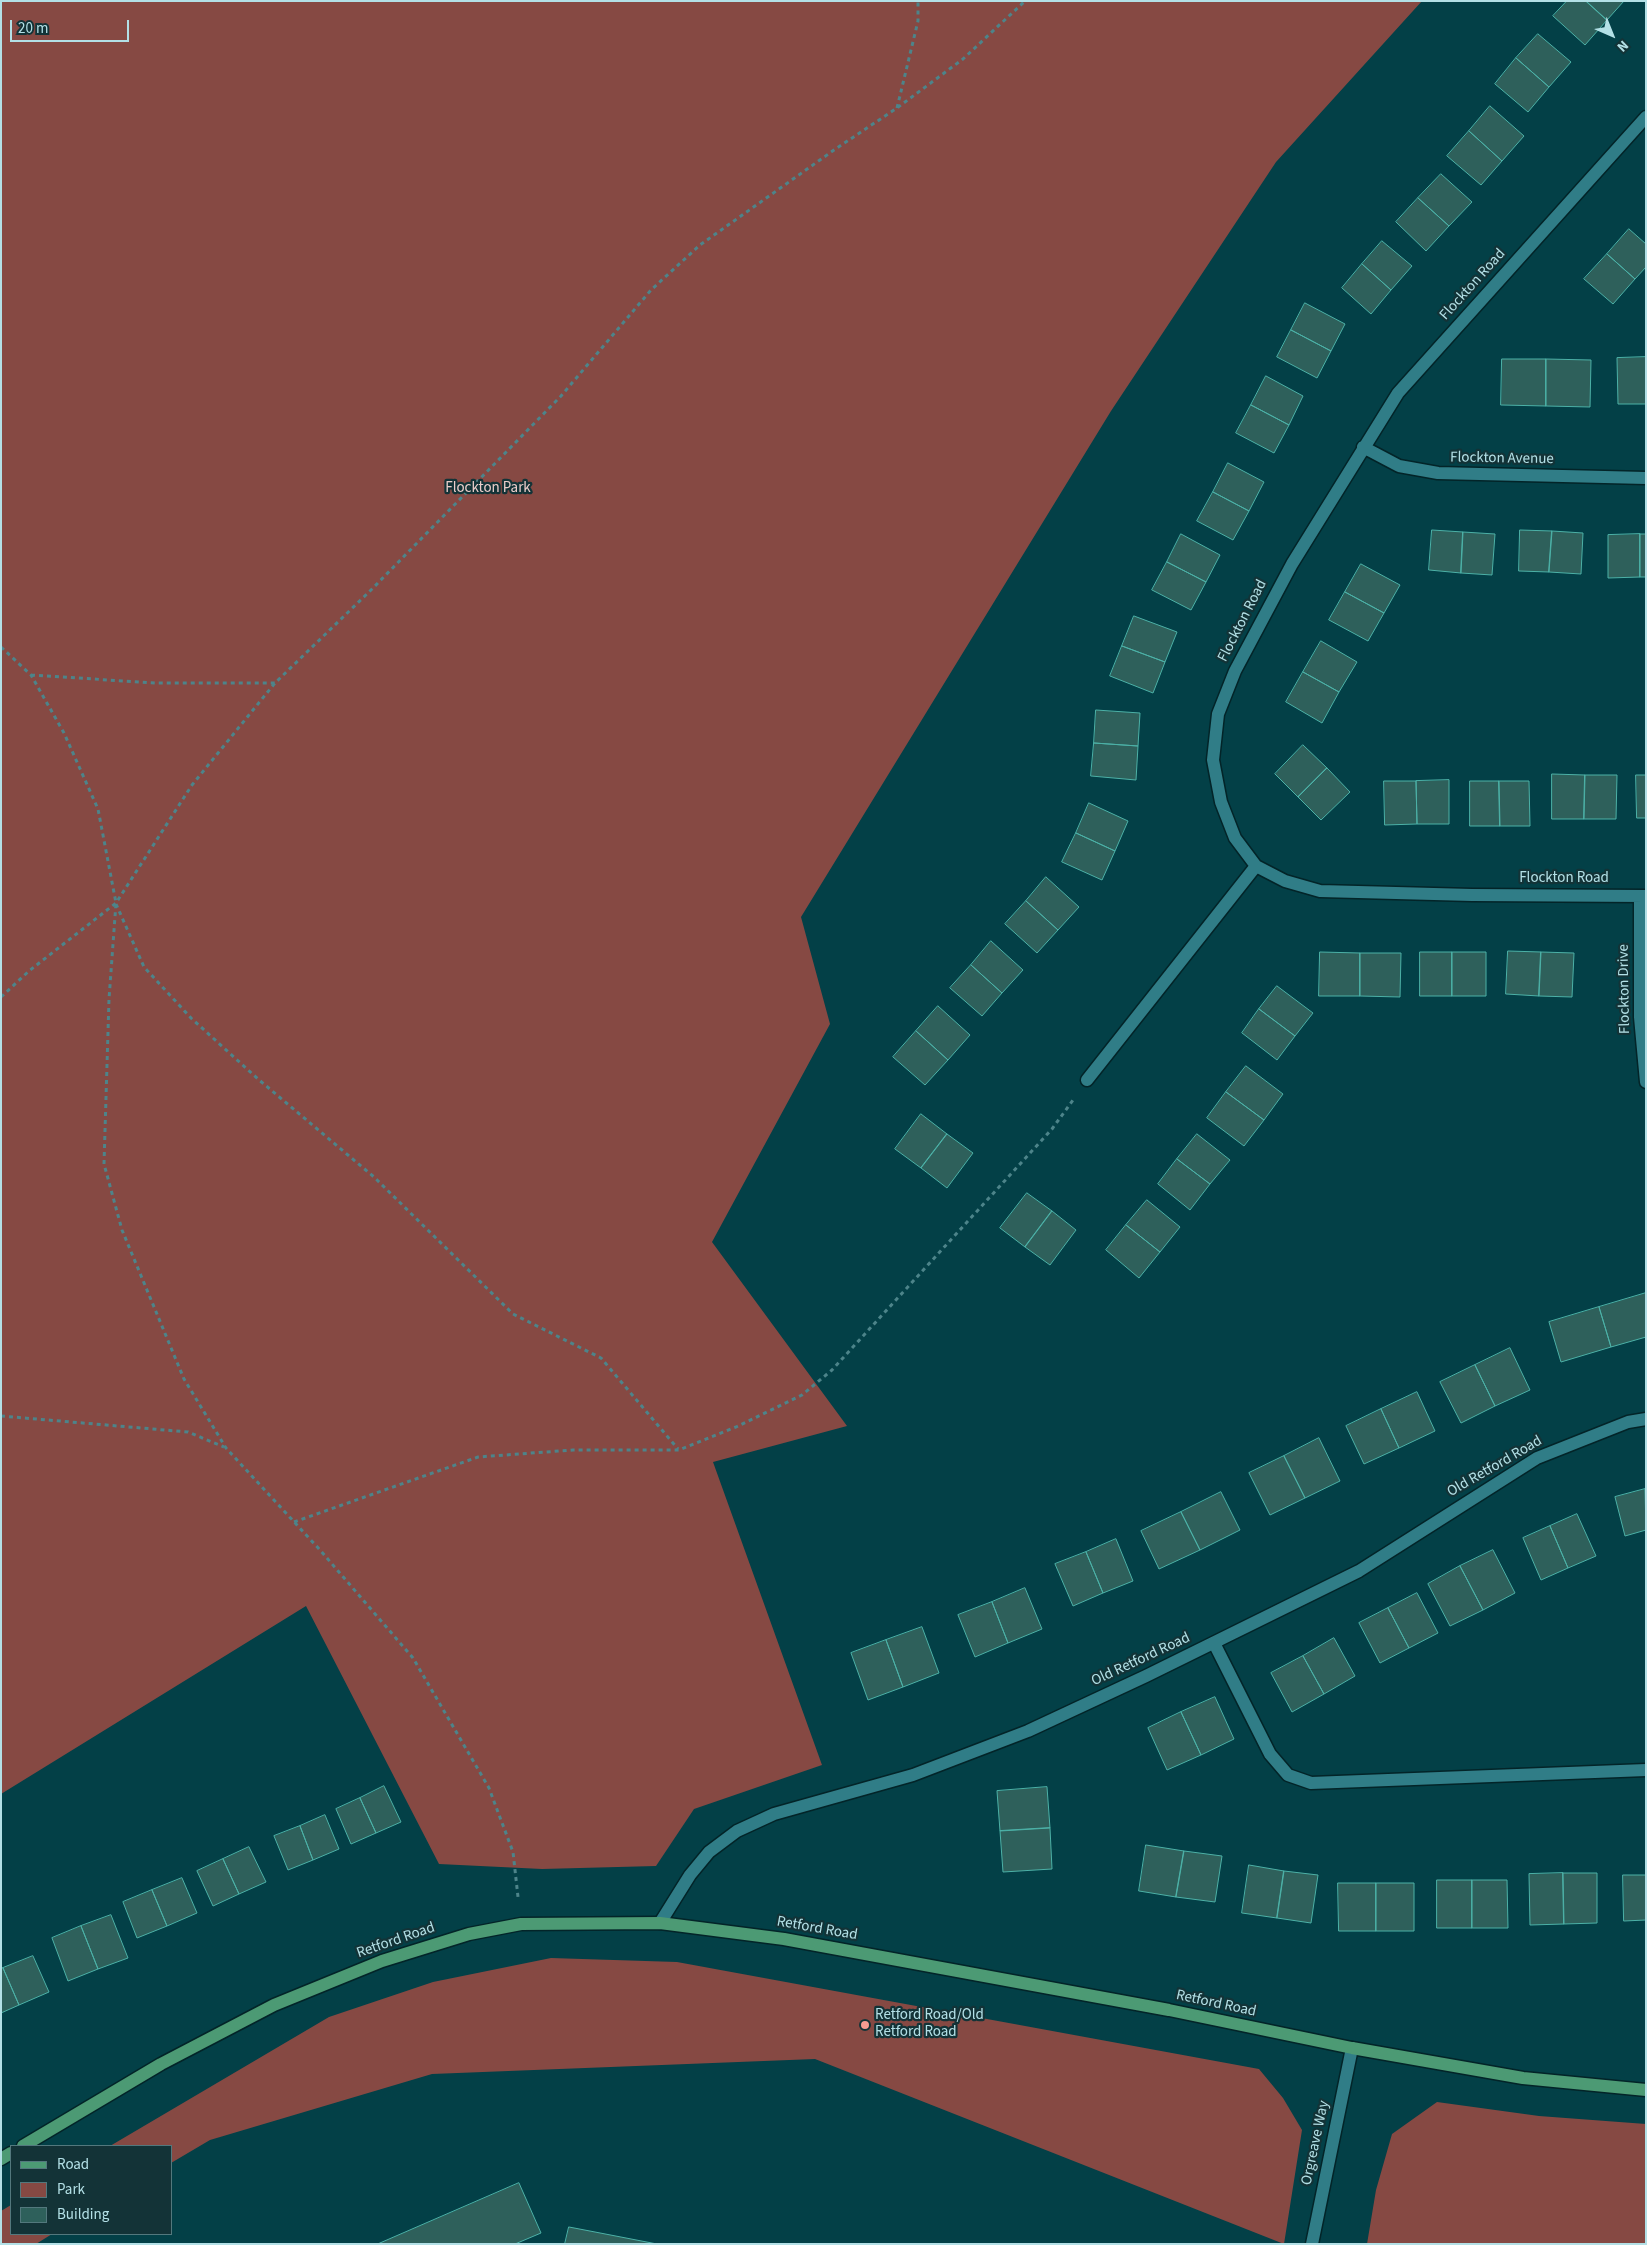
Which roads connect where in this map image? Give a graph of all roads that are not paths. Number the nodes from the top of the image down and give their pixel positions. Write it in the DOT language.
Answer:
graph roads {
  1 [pos="1646,117"];
  2 [pos="1363,447"];
  3 [pos="1646,478"];
  4 [pos="1256,866"];
  5 [pos="1643,896"];
  6 [pos="1087,1080"];
  7 [pos="1646,1082"];
  8 [pos="1646,1419"];
  9 [pos="1214,1643"];
  10 [pos="1646,1770"];
  11 [pos="660,1923"];
  12 [pos="1352,2048"];
  13 [pos="1646,2090"];
  14 [pos="25,2145"];
  15 [pos="1312,2244"];
  1 -- 2 [label="street, Flockton Road"];
  2 -- 3 [label="street, Flockton Avenue"];
  2 -- 4 [label="street, Flockton Road"];
  4 -- 5 [label="street, Flockton Road"];
  4 -- 6 [label="street"];
  5 -- 7 [label="street, Flockton Drive"];
  8 -- 9 [label="street, Old Retford Road"];
  9 -- 10 [label="street"];
  9 -- 11 [label="street, Old Retford Road"];
  11 -- 12 [label="main road, Retford Road"];
  11 -- 14 [label="main road, Retford Road"];
  12 -- 13 [label="main road, Retford Road"];
  12 -- 15 [label="street, Orgreave Way"];
}
